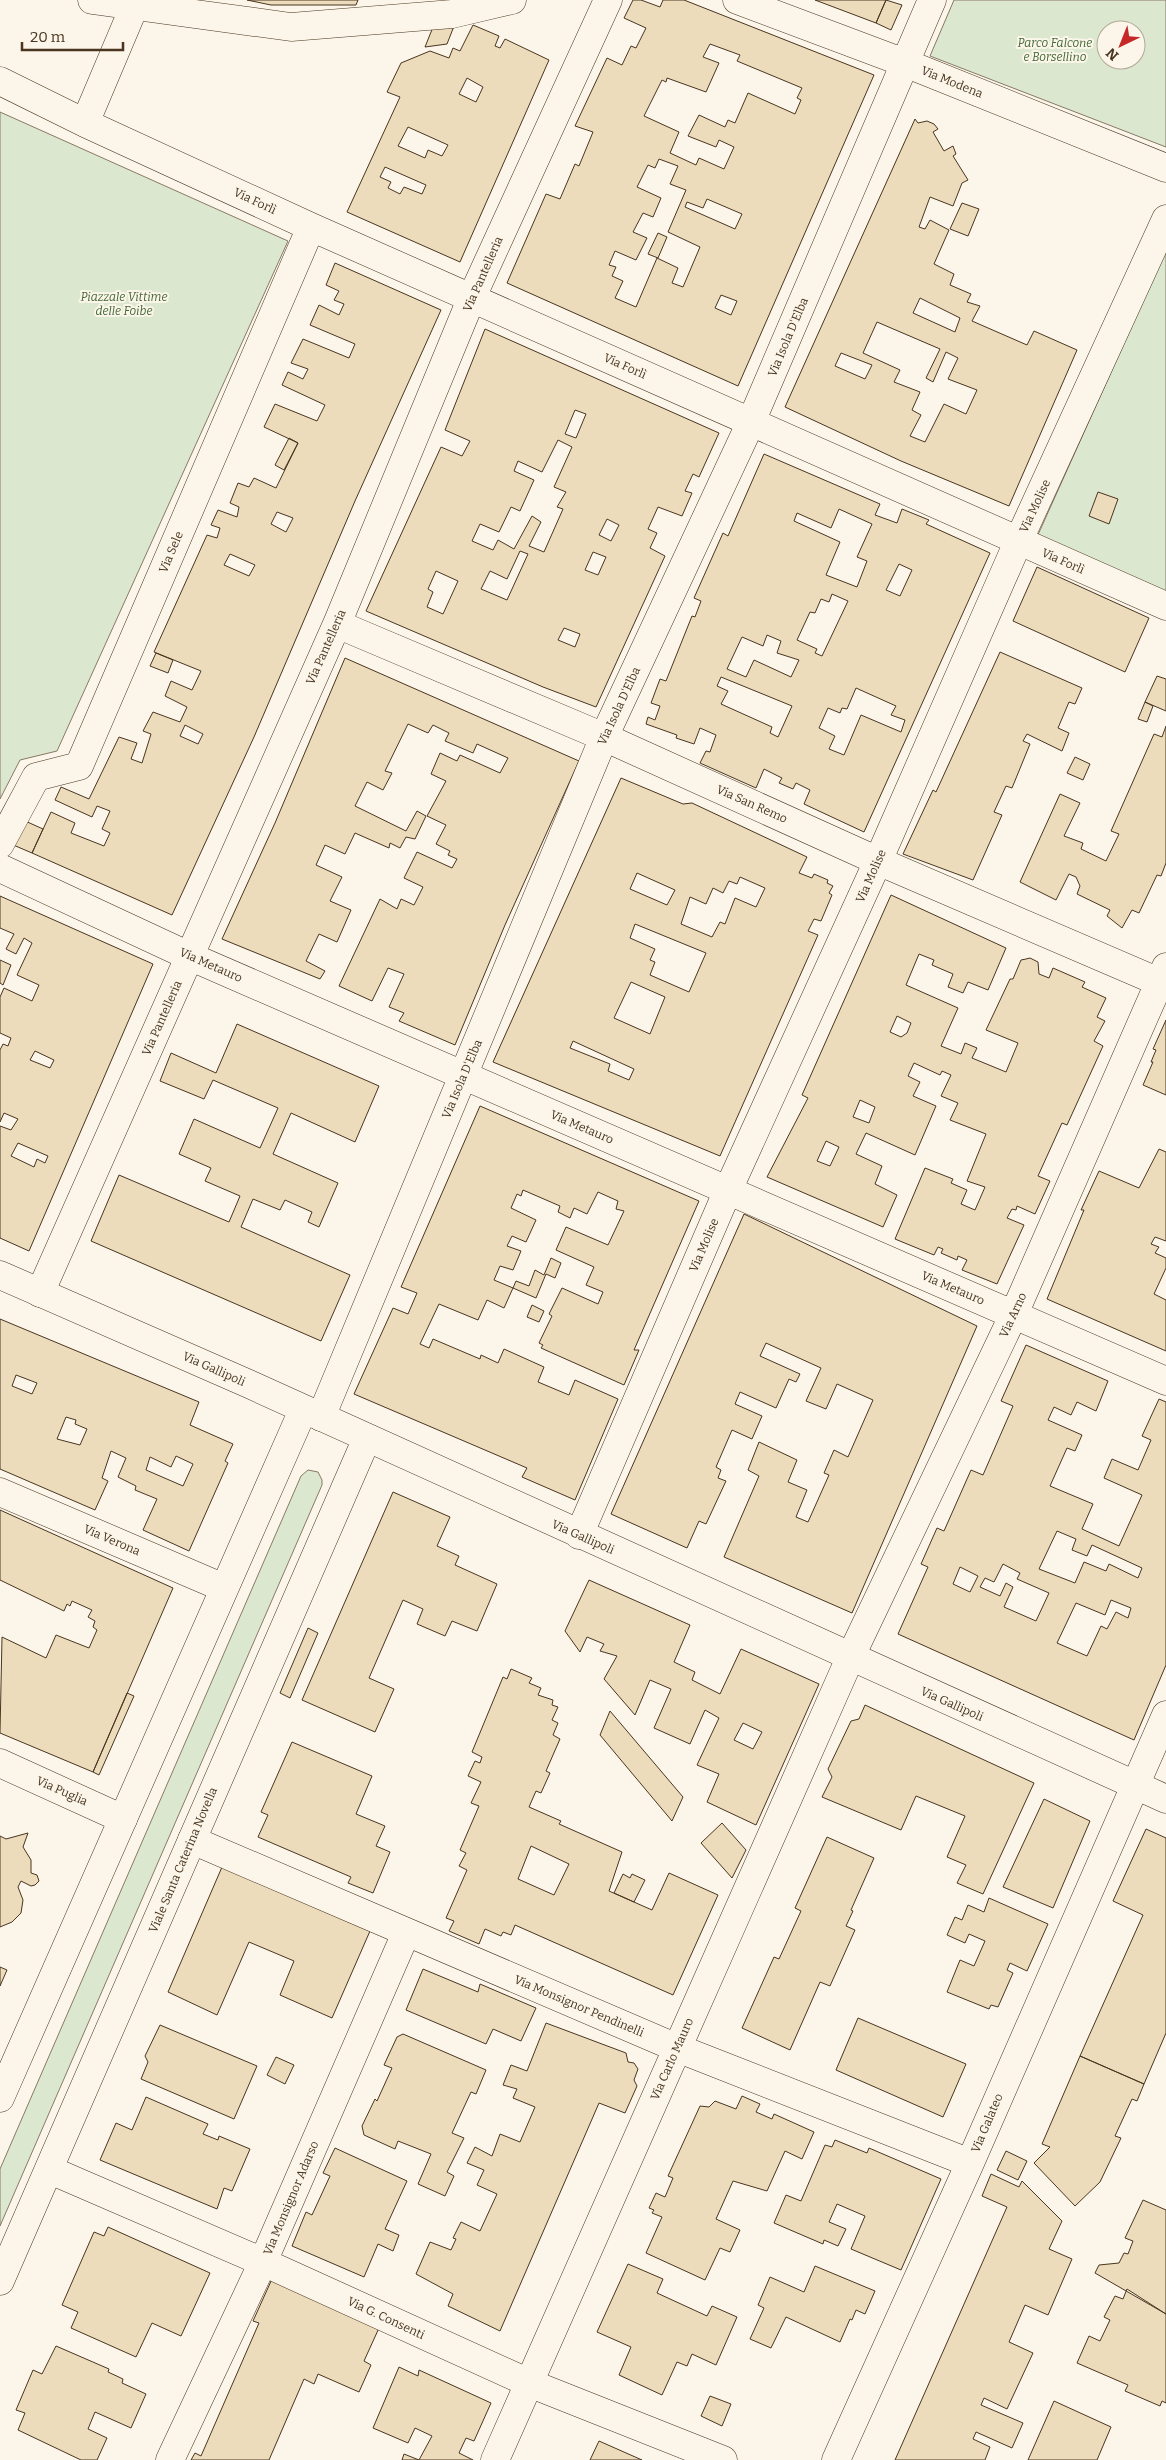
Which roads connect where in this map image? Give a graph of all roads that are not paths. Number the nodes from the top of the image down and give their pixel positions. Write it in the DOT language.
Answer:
graph roads {
  1 [pos="92,0"];
  2 [pos="512,0"];
  3 [pos="608,0"];
  4 [pos="737,0"];
  5 [pos="932,0"];
  6 [pos="136,3"];
  7 [pos="905,63"];
  8 [pos="0,81"];
  9 [pos="84,123"];
  10 [pos="1166,168"];
  11 [pos="1166,219"];
  12 [pos="311,227"];
  13 [pos="472,297"];
  14 [pos="751,422"];
  15 [pos="1018,542"];
  16 [pos="1166,606"];
  17 [pos="337,624"];
  18 [pos="604,737"];
  19 [pos="0,844"];
  20 [pos="878,861"];
  21 [pos="0,868"];
  22 [pos="189,956"];
  23 [pos="1164,978"];
  24 [pos="463,1076"];
  25 [pos="728,1190"];
  26 [pos="0,1275"];
  27 [pos="40,1293"];
  28 [pos="1014,1314"];
  29 [pos="1166,1381"];
  30 [pos="312,1414"];
  31 [pos="367,1438"];
  32 [pos="0,1492"];
  33 [pos="579,1535"];
  34 [pos="224,1588"];
  35 [pos="850,1658"];
  36 [pos="1166,1715"];
  37 [pos="0,1763"];
  38 [pos="1134,1785"];
  39 [pos="1166,1799"];
  40 [pos="123,1819"];
  41 [pos="192,1840"];
  42 [pos="406,1933"];
  43 [pos="677,2048"];
  44 [pos="0,2098"];
  45 [pos="970,2163"];
  46 [pos="50,2170"];
  47 [pos="263,2262"];
  48 [pos="0,2281"];
  49 [pos="529,2383"];
  50 [pos="170,2460"];
  51 [pos="496,2460"];
  52 [pos="724,2460"];
  53 [pos="836,2460"];
  1 -- 6 [label="street"];
  2 -- 6 [label="street"];
  3 -- 13 [label="street, Via Pantelleria"];
  4 -- 7 [label="street, Via Modena"];
  5 -- 7 [label="street, Via Isola D'Elba"];
  6 -- 9 [label="street"];
  7 -- 10 [label="street, Via Modena"];
  7 -- 14 [label="street, Via Isola D'Elba"];
  8 -- 9 [label="street, Via Forlì"];
  9 -- 12 [label="street, Via Forlì"];
  11 -- 15 [label="street, Via Molise"];
  12 -- 13 [label="street, Via Forlì"];
  12 -- 19 [label="street, Via Sele"];
  13 -- 14 [label="street, Via Forlì"];
  13 -- 17 [label="street, Via Pantelleria"];
  14 -- 15 [label="street, Via Forlì"];
  14 -- 18 [label="street, Via Isola D'Elba"];
  15 -- 16 [label="street, Via Forlì"];
  15 -- 20 [label="street, Via Molise"];
  17 -- 18 [label="street, Via San Remo"];
  17 -- 22 [label="street, Via Pantelleria"];
  18 -- 20 [label="street, Via San Remo"];
  18 -- 24 [label="street, Via Isola D'Elba"];
  20 -- 23 [label="street, Via San Remo"];
  20 -- 25 [label="street, Via Molise"];
  21 -- 22 [label="street, Via Metauro"];
  22 -- 24 [label="street, Via Metauro"];
  22 -- 27 [label="street, Via Pantelleria"];
  23 -- 28 [label="street, Via Arno"];
  24 -- 25 [label="street, Via Metauro"];
  24 -- 30 [label="street, Via Isola D'Elba"];
  25 -- 28 [label="street, Via Metauro"];
  25 -- 33 [label="street, Via Molise"];
  26 -- 27 [label="street, Via Gallipoli"];
  27 -- 30 [label="street, Via Gallipoli"];
  28 -- 29 [label="street, Via Metauro"];
  28 -- 35 [label="street, Via Arno"];
  30 -- 31 [label="street, Via Gallipoli"];
  30 -- 34 [label="street"];
  31 -- 33 [label="street, Via Gallipoli"];
  31 -- 41 [label="street, Viale Santa Caterina Novella"];
  32 -- 34 [label="street, Via Verona"];
  33 -- 35 [label="street, Via Gallipoli"];
  34 -- 40 [label="street"];
  35 -- 38 [label="street, Via Gallipoli"];
  35 -- 43 [label="street, Via Carlo Mauro"];
  36 -- 38 [label="street, Via Galateo"];
  37 -- 40 [label="street, Via Puglia"];
  38 -- 39 [label="street, Via Gallipoli"];
  38 -- 45 [label="street, Via Galateo"];
  40 -- 44 [label="street"];
  41 -- 42 [label="street, Via Monsignor Pendinelli"];
  41 -- 46 [label="street, Viale Santa Caterina Novella"];
  42 -- 43 [label="street, Via Monsignor Pendinelli"];
  42 -- 47 [label="street, Via Monsignor Adarso"];
  43 -- 45 [label="street, Via Monsignor Pendinelli"];
  43 -- 49 [label="street, Via Carlo Mauro"];
  45 -- 53 [label="street, Via Galateo"];
  46 -- 47 [label="street, Via G. Consenti"];
  46 -- 48 [label="street, Viale Santa Caterina Novella"];
  47 -- 49 [label="street, Via G. Consenti"];
  47 -- 50 [label="street, Via Monsignor Adarso"];
  49 -- 51 [label="street, Via Carlo Mauro"];
  49 -- 52 [label="street, Via G. Consenti"];
}
